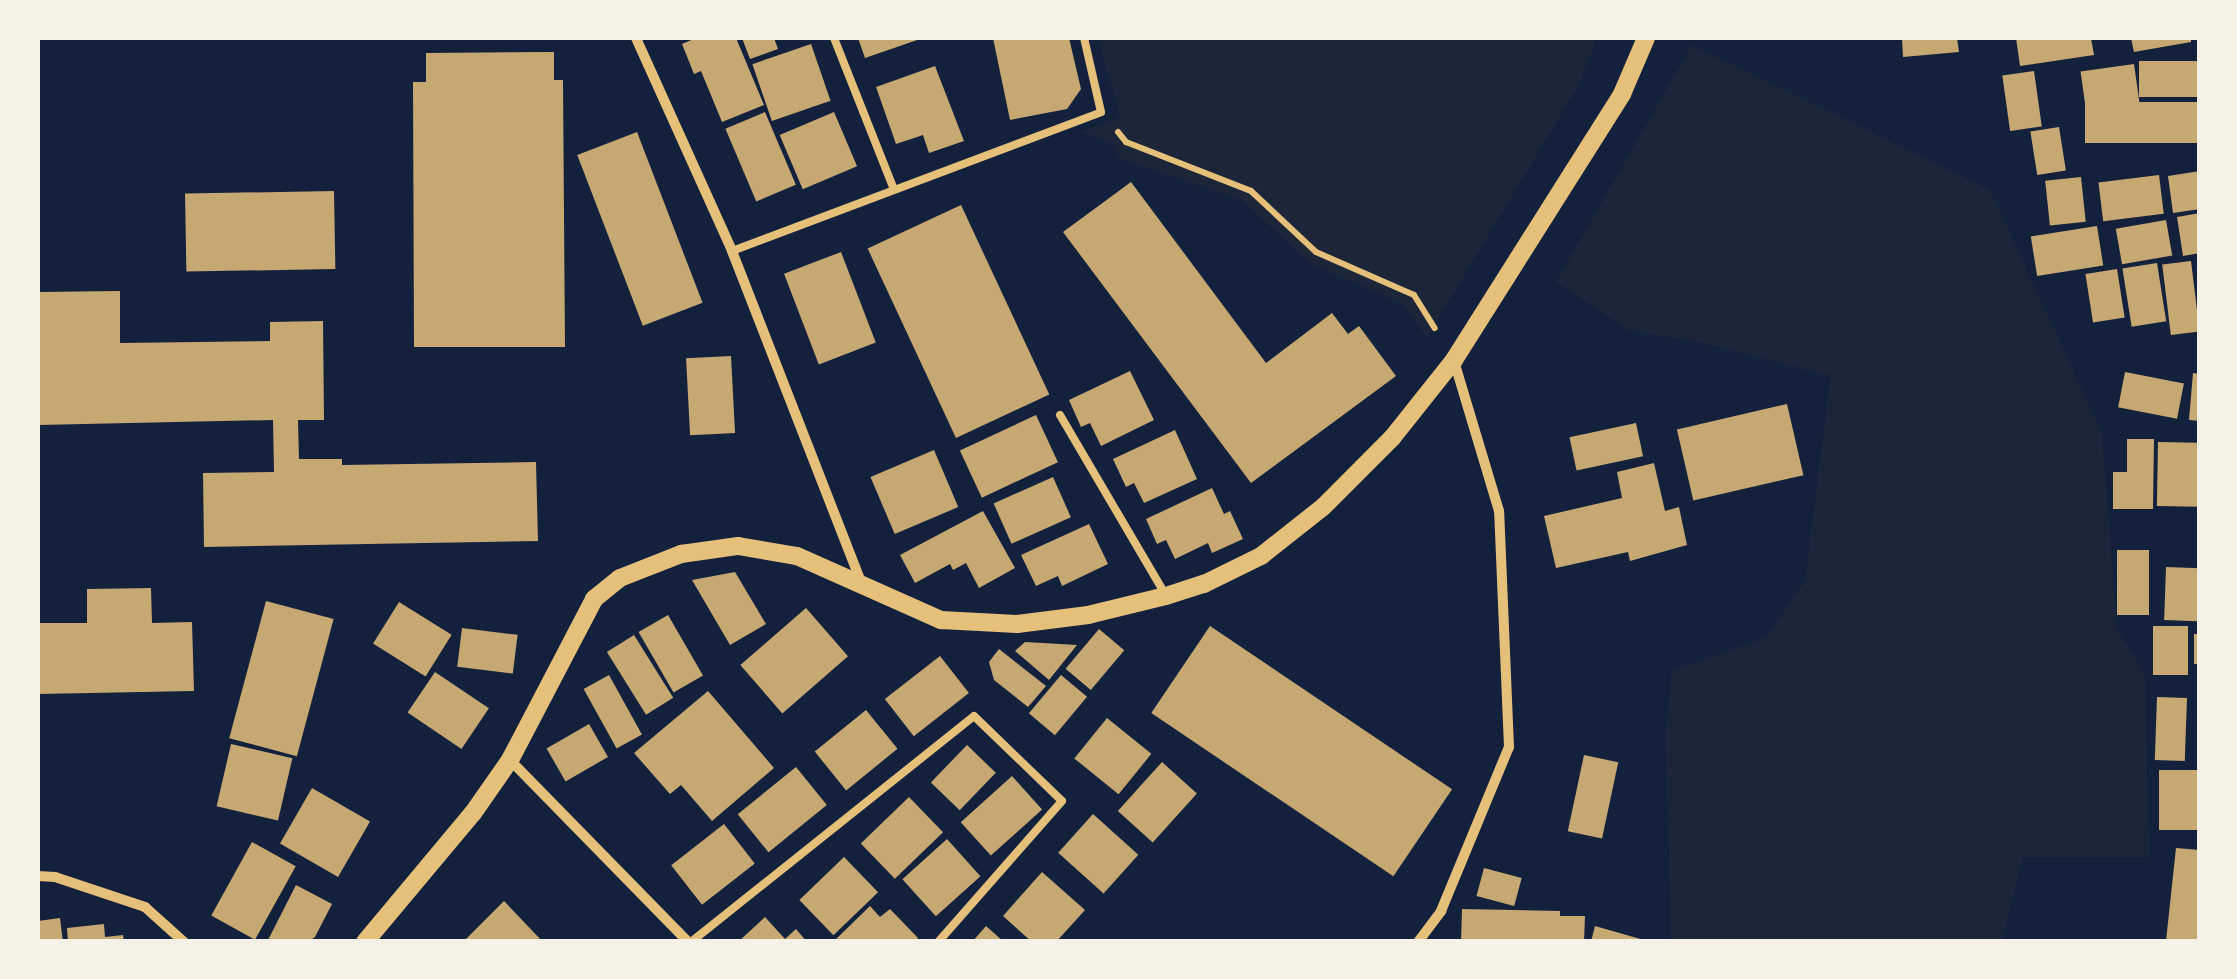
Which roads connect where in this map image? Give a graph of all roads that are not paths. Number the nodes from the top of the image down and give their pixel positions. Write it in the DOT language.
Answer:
graph roads {
  1 [pos="636,38"];
  2 [pos="834,38"];
  3 [pos="1084,38"];
  4 [pos="1646,38"];
  5 [pos="893,186"];
  6 [pos="732,251"];
  7 [pos="1454,360"];
  8 [pos="1060,415"];
  9 [pos="861,583"];
  10 [pos="1166,596"];
  11 [pos="510,760"];
  12 [pos="38,876"];
  13 [pos="184,942"];
  14 [pos="366,942"];
  15 [pos="689,942"];
  16 [pos="938,942"];
  17 [pos="1418,942"];
  1 -- 6 [label="street"];
  2 -- 5 [label="lane"];
  3 -- 5 [label="lane"];
  4 -- 7 [label="street"];
  5 -- 6 [label="lane"];
  6 -- 9 [label="street"];
  7 -- 10 [label="street"];
  7 -- 17 [label="street"];
  8 -- 10 [label="lane"];
  9 -- 10 [label="street"];
  9 -- 11 [label="street"];
  11 -- 14 [label="street"];
  11 -- 15 [label="street"];
  12 -- 13 [label="street"];
  15 -- 16 [label="lane"];
}
